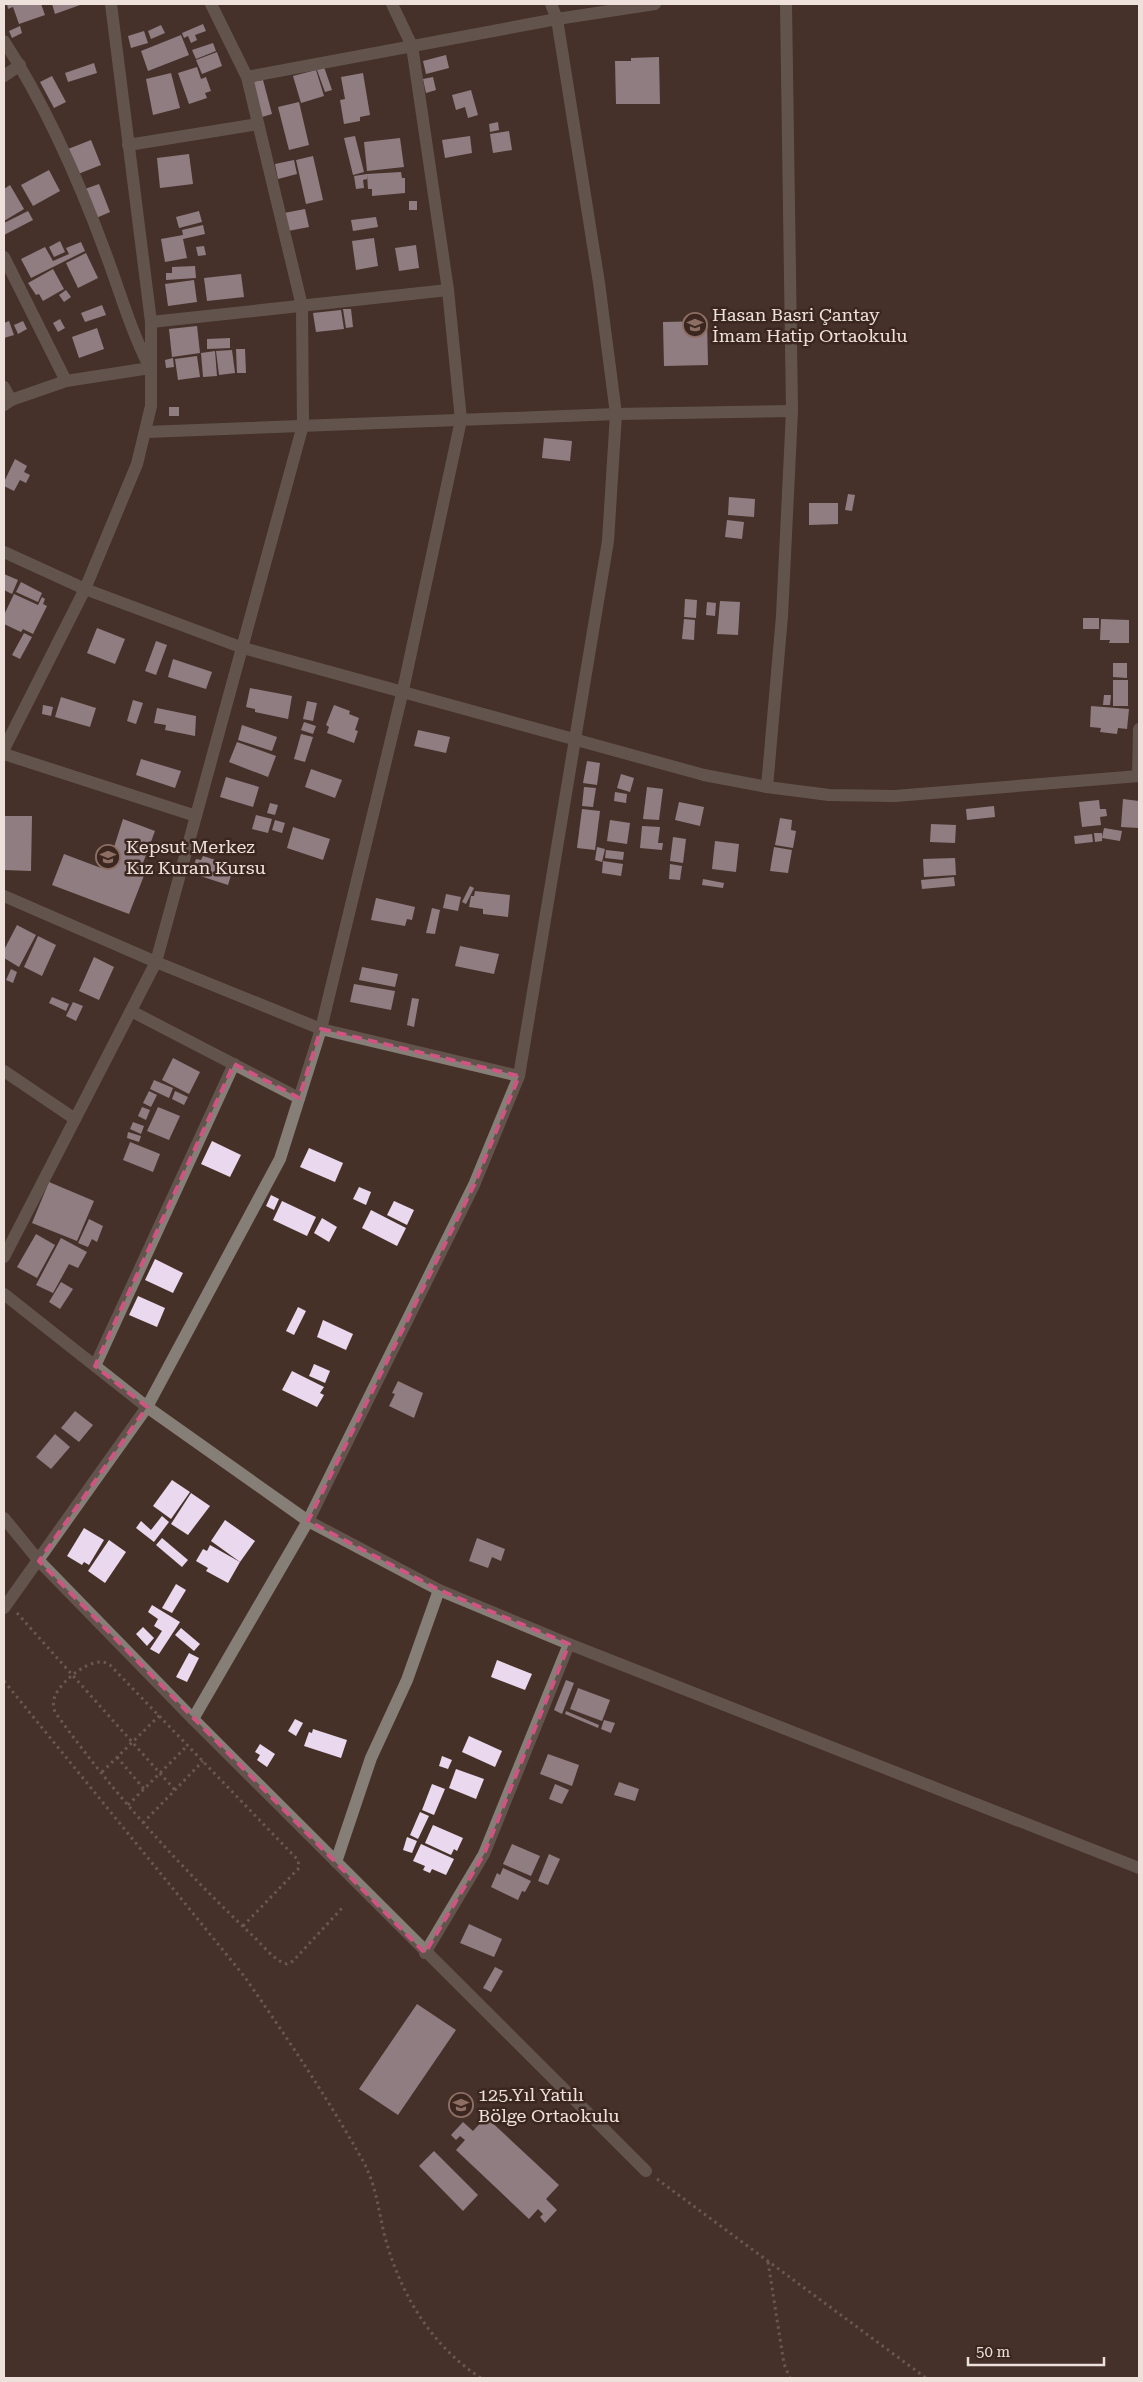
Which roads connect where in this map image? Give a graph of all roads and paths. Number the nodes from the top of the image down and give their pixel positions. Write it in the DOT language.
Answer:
graph roads {
  1 [pos="111,4"];
  2 [pos="211,4"];
  3 [pos="392,4"];
  4 [pos="551,4"];
  5 [pos="655,4"];
  6 [pos="786,4"];
  7 [pos="557,19"];
  8 [pos="4,41"];
  9 [pos="412,46"];
  10 [pos="20,65"];
  11 [pos="4,76"];
  12 [pos="246,77"];
  13 [pos="258,124"];
  14 [pos="128,145"];
  15 [pos="4,257"];
  16 [pos="448,290"];
  17 [pos="302,306"];
  18 [pos="150,322"];
  19 [pos="150,368"];
  20 [pos="66,381"];
  21 [pos="4,387"];
  22 [pos="8,402"];
  23 [pos="792,412"];
  24 [pos="616,414"];
  25 [pos="461,420"];
  26 [pos="303,425"];
  27 [pos="146,432"];
  28 [pos="4,552"];
  29 [pos="85,589"];
  30 [pos="243,648"];
  31 [pos="403,690"];
  32 [pos="1139,728"];
  33 [pos="575,739"];
  34 [pos="4,748"];
  35 [pos="4,754"];
  36 [pos="1138,776"];
  37 [pos="767,788"];
  38 [pos="196,816"];
  39 [pos="4,896"];
  40 [pos="156,962"];
  41 [pos="131,1011"];
  42 [pos="321,1029"];
  43 [pos="234,1064"];
  44 [pos="4,1072"];
  45 [pos="519,1076"];
  46 [pos="299,1098"];
  47 [pos="75,1119"];
  48 [pos="4,1257"];
  49 [pos="4,1294"];
  50 [pos="95,1366"];
  51 [pos="147,1408"];
  52 [pos="4,1518"];
  53 [pos="308,1521"];
  54 [pos="39,1561"];
  55 [pos="440,1590"];
  56 [pos="6,1606"];
  57 [pos="569,1644"];
  58 [pos="73,1676"];
  59 [pos="4,1681"];
  60 [pos="160,1715"];
  61 [pos="193,1719"];
  62 [pos="132,1742"];
  63 [pos="188,1745"];
  64 [pos="117,1757"];
  65 [pos="204,1761"];
  66 [pos="102,1772"];
  67 [pos="160,1773"];
  68 [pos="144,1790"];
  69 [pos="175,1790"];
  70 [pos="128,1805"];
  71 [pos="143,1823"];
  72 [pos="336,1862"];
  73 [pos="1139,1868"];
  74 [pos="344,1906"];
  75 [pos="243,1926"];
  76 [pos="425,1953"];
  77 [pos="646,2171"];
  78 [pos="768,2261"];
  79 [pos="481,2378"];
  80 [pos="790,2378"];
  81 [pos="926,2378"];
  1 -- 14 [label="street"];
  2 -- 12 [label="street"];
  3 -- 9 [label="street"];
  4 -- 7 [label="street"];
  5 -- 7 [label="street"];
  6 -- 23 [label="street"];
  7 -- 9 [label="street"];
  7 -- 24 [label="street"];
  8 -- 10 [label="street"];
  9 -- 12 [label="street"];
  9 -- 16 [label="street"];
  10 -- 11 [label="street"];
  10 -- 19 [label="street"];
  12 -- 13 [label="street"];
  13 -- 14 [label="street"];
  13 -- 17 [label="street"];
  14 -- 18 [label="street"];
  15 -- 20 [label="street"];
  16 -- 17 [label="street"];
  16 -- 25 [label="street"];
  17 -- 18 [label="street"];
  17 -- 26 [label="street"];
  18 -- 19 [label="street"];
  19 -- 20 [label="street"];
  19 -- 27 [label="street"];
  20 -- 22 [label="street"];
  21 -- 22 [label="street"];
  23 -- 24 [label="street"];
  23 -- 37 [label="street"];
  24 -- 25 [label="street"];
  24 -- 33 [label="street"];
  25 -- 26 [label="street"];
  25 -- 31 [label="street"];
  26 -- 27 [label="street"];
  26 -- 30 [label="street"];
  27 -- 29 [label="street"];
  28 -- 29 [label="street"];
  29 -- 30 [label="street"];
  29 -- 34 [label="street"];
  30 -- 31 [label="street"];
  30 -- 38 [label="street"];
  31 -- 33 [label="street"];
  31 -- 42 [label="street"];
  32 -- 36 [label="street"];
  33 -- 37 [label="street"];
  33 -- 45 [label="street"];
  35 -- 38 [label="street"];
  36 -- 37 [label="street"];
  38 -- 40 [label="street"];
  39 -- 40 [label="street"];
  40 -- 41 [label="street"];
  40 -- 42 [label="street"];
  41 -- 43 [label="street"];
  41 -- 47 [label="street"];
  42 -- 45 [label="street"];
  42 -- 46 [label="street"];
  43 -- 46 [label="street"];
  43 -- 50 [label="street"];
  44 -- 47 [label="street"];
  45 -- 53 [label="street"];
  46 -- 51 [label="street"];
  47 -- 48 [label="street"];
  49 -- 50 [label="street"];
  50 -- 51 [label="street"];
  51 -- 53 [label="street"];
  51 -- 54 [label="street"];
  52 -- 54 [label="street"];
  53 -- 55 [label="street"];
  53 -- 61 [label="street"];
  54 -- 56 [label="street"];
  54 -- 61 [label="street"];
  55 -- 57 [label="street"];
  55 -- 72 [label="street"];
  56 -- 58 [label="path"];
  57 -- 73 [label="street"];
  57 -- 76 [label="street"];
  58 -- 60 [label="path"];
  58 -- 62 [label="path"];
  58 -- 66 [label="path"];
  59 -- 79 [label="path"];
  60 -- 62 [label="path"];
  60 -- 63 [label="path"];
  61 -- 72 [label="street"];
  62 -- 64 [label="path"];
  62 -- 67 [label="path"];
  63 -- 65 [label="path"];
  63 -- 67 [label="path"];
  64 -- 66 [label="path"];
  64 -- 68 [label="path"];
  65 -- 69 [label="path"];
  65 -- 75 [label="path"];
  66 -- 70 [label="path"];
  67 -- 68 [label="path"];
  67 -- 69 [label="path"];
  68 -- 70 [label="path"];
  69 -- 71 [label="path"];
  70 -- 71 [label="path"];
  71 -- 75 [label="path"];
  72 -- 76 [label="street"];
  74 -- 75 [label="path"];
  76 -- 77 [label="street"];
  77 -- 78 [label="path"];
  78 -- 80 [label="path"];
  78 -- 81 [label="path"];
}
